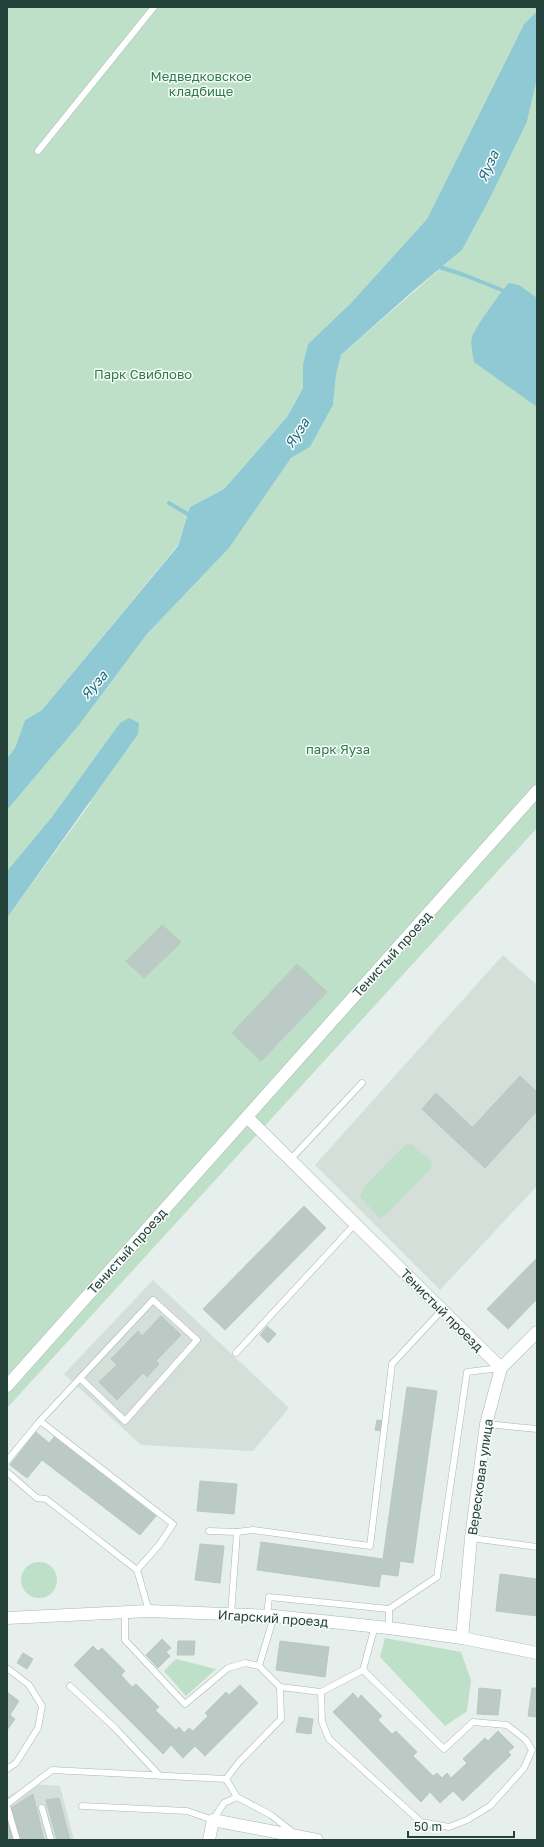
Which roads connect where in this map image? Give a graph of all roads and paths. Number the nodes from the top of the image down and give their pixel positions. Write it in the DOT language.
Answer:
graph roads {
  1 [pos="154,7"];
  2 [pos="38,150"];
  3 [pos="537,791"];
  4 [pos="362,1083"];
  5 [pos="247,1117"];
  6 [pos="290,1160"];
  7 [pos="355,1224"];
  8 [pos="442,1310"];
  9 [pos="537,1332"];
  10 [pos="236,1353"];
  11 [pos="501,1368"];
  12 [pos="81,1379"];
  13 [pos="7,1386"];
  14 [pos="40,1421"];
  15 [pos="486,1424"];
  16 [pos="537,1429"];
  17 [pos="7,1460"];
  18 [pos="7,1472"];
  19 [pos="209,1531"];
  20 [pos="237,1532"];
  21 [pos="471,1538"];
  22 [pos="537,1547"];
  23 [pos="137,1570"];
  24 [pos="389,1609"];
  25 [pos="149,1610"];
  26 [pos="125,1612"];
  27 [pos="231,1614"];
  28 [pos="271,1616"];
  29 [pos="7,1618"];
  30 [pos="375,1626"];
  31 [pos="389,1628"];
  32 [pos="462,1638"];
  33 [pos="532,1655"];
  34 [pos="259,1666"];
  35 [pos="7,1668"];
  36 [pos="363,1670"];
  37 [pos="70,1686"];
  38 [pos="280,1688"];
  39 [pos="321,1692"];
  40 [pos="7,1769"];
  41 [pos="160,1776"];
  42 [pos="226,1779"];
  43 [pos="237,1797"];
  44 [pos="7,1805"];
  45 [pos="82,1806"];
  46 [pos="42,1808"];
  47 [pos="213,1820"];
  48 [pos="281,1836"];
  49 [pos="299,1836"];
  50 [pos="17,1840"];
  51 [pos="51,1840"];
  52 [pos="209,1840"];
  53 [pos="317,1840"];
  1 -- 2 [label="lane"];
  3 -- 5 [label="street, Тенистый проезд"];
  4 -- 6 [label="lane"];
  5 -- 6 [label="street, Тенистый проезд"];
  5 -- 13 [label="street, Тенистый проезд"];
  6 -- 7 [label="street, Тенистый проезд"];
  7 -- 8 [label="street, Тенистый проезд"];
  7 -- 10 [label="lane"];
  8 -- 11 [label="street, Тенистый проезд"];
  8 -- 20 [label="lane"];
  9 -- 11 [label="street"];
  11 -- 15 [label="street, Вересковая улица"];
  11 -- 24 [label="lane"];
  12 -- 12 [label="lane"];
  12 -- 14 [label="lane"];
  14 -- 17 [label="lane"];
  14 -- 23 [label="lane"];
  15 -- 16 [label="lane"];
  15 -- 21 [label="street, Вересковая улица"];
  18 -- 23 [label="lane"];
  19 -- 20 [label="lane"];
  20 -- 27 [label="lane"];
  21 -- 22 [label="lane"];
  21 -- 32 [label="street, Вересковая улица"];
  23 -- 25 [label="lane"];
  24 -- 28 [label="lane"];
  24 -- 31 [label="lane"];
  25 -- 26 [label="street, Игарский проезд"];
  25 -- 27 [label="street, Игарский проезд"];
  26 -- 29 [label="street, Игарский проезд"];
  26 -- 34 [label="lane"];
  27 -- 28 [label="street, Игарский проезд"];
  28 -- 30 [label="street, Игарский проезд"];
  28 -- 34 [label="lane"];
  30 -- 31 [label="street, Игарский проезд"];
  30 -- 36 [label="lane"];
  31 -- 32 [label="street, Игарский проезд"];
  32 -- 33 [label="street, Игарский проезд"];
  34 -- 38 [label="lane"];
  35 -- 40 [label="lane"];
  36 -- 39 [label="lane"];
  36 -- 39 [label="lane"];
  37 -- 41 [label="lane"];
  38 -- 39 [label="lane"];
  38 -- 42 [label="lane"];
  41 -- 42 [label="lane"];
  41 -- 44 [label="lane"];
  42 -- 43 [label="lane"];
  43 -- 47 [label="lane"];
  43 -- 49 [label="lane"];
  44 -- 50 [label="lane"];
  45 -- 47 [label="lane"];
  46 -- 51 [label="lane"];
  47 -- 48 [label="street"];
  47 -- 52 [label="street"];
  48 -- 49 [label="street"];
  49 -- 53 [label="street"];
}
